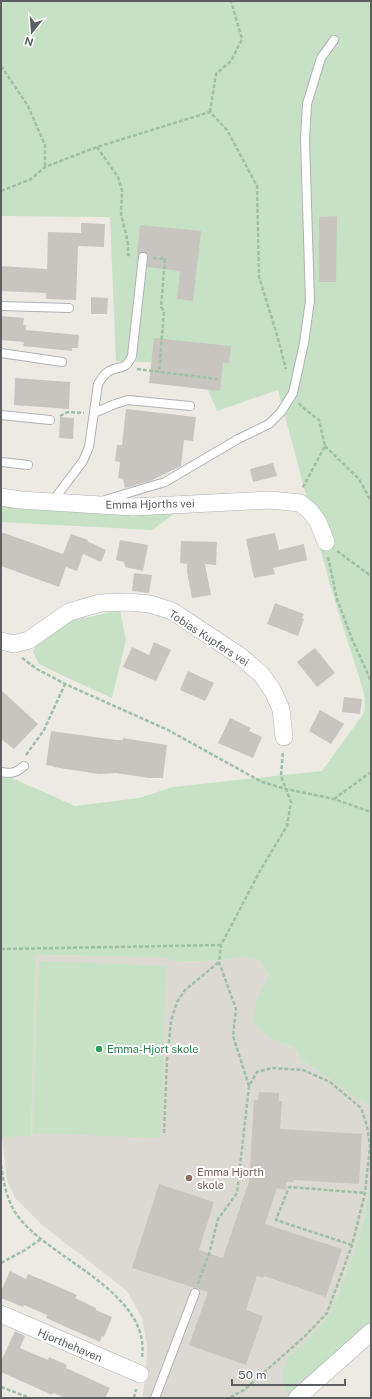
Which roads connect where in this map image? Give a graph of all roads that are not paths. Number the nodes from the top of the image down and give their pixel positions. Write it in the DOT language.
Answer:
graph roads {
  1 [pos="334,40"];
  2 [pos="143,257"];
  3 [pos="1,306"];
  4 [pos="69,308"];
  5 [pos="1,354"];
  6 [pos="62,362"];
  7 [pos="190,406"];
  8 [pos="94,413"];
  9 [pos="1,415"];
  10 [pos="50,420"];
  11 [pos="1,462"];
  12 [pos="28,465"];
  13 [pos="1,497"];
  14 [pos="52,502"];
  15 [pos="91,504"];
  16 [pos="326,542"];
  17 [pos="7,642"];
  18 [pos="284,737"];
  19 [pos="24,766"];
  20 [pos="1,772"];
  21 [pos="195,1293"];
  22 [pos="1,1314"];
  23 [pos="371,1332"];
  24 [pos="140,1374"];
  25 [pos="155,1398"];
  26 [pos="297,1398"];
  1 -- 15 [label="lane"];
  2 -- 8 [label="lane"];
  3 -- 4 [label="lane"];
  5 -- 6 [label="lane"];
  7 -- 8 [label="lane"];
  8 -- 14 [label="lane"];
  9 -- 10 [label="lane"];
  11 -- 12 [label="lane"];
  13 -- 14 [label="street, Emma Hjorths vei"];
  14 -- 15 [label="street, Emma Hjorths vei"];
  15 -- 16 [label="street, Emma Hjorths vei"];
  17 -- 18 [label="street, Tobias Kupfers vei"];
  19 -- 20 [label="lane"];
  21 -- 25 [label="lane"];
  22 -- 24 [label="street, Hjorthehaven"];
  23 -- 26 [label="street"];
}
